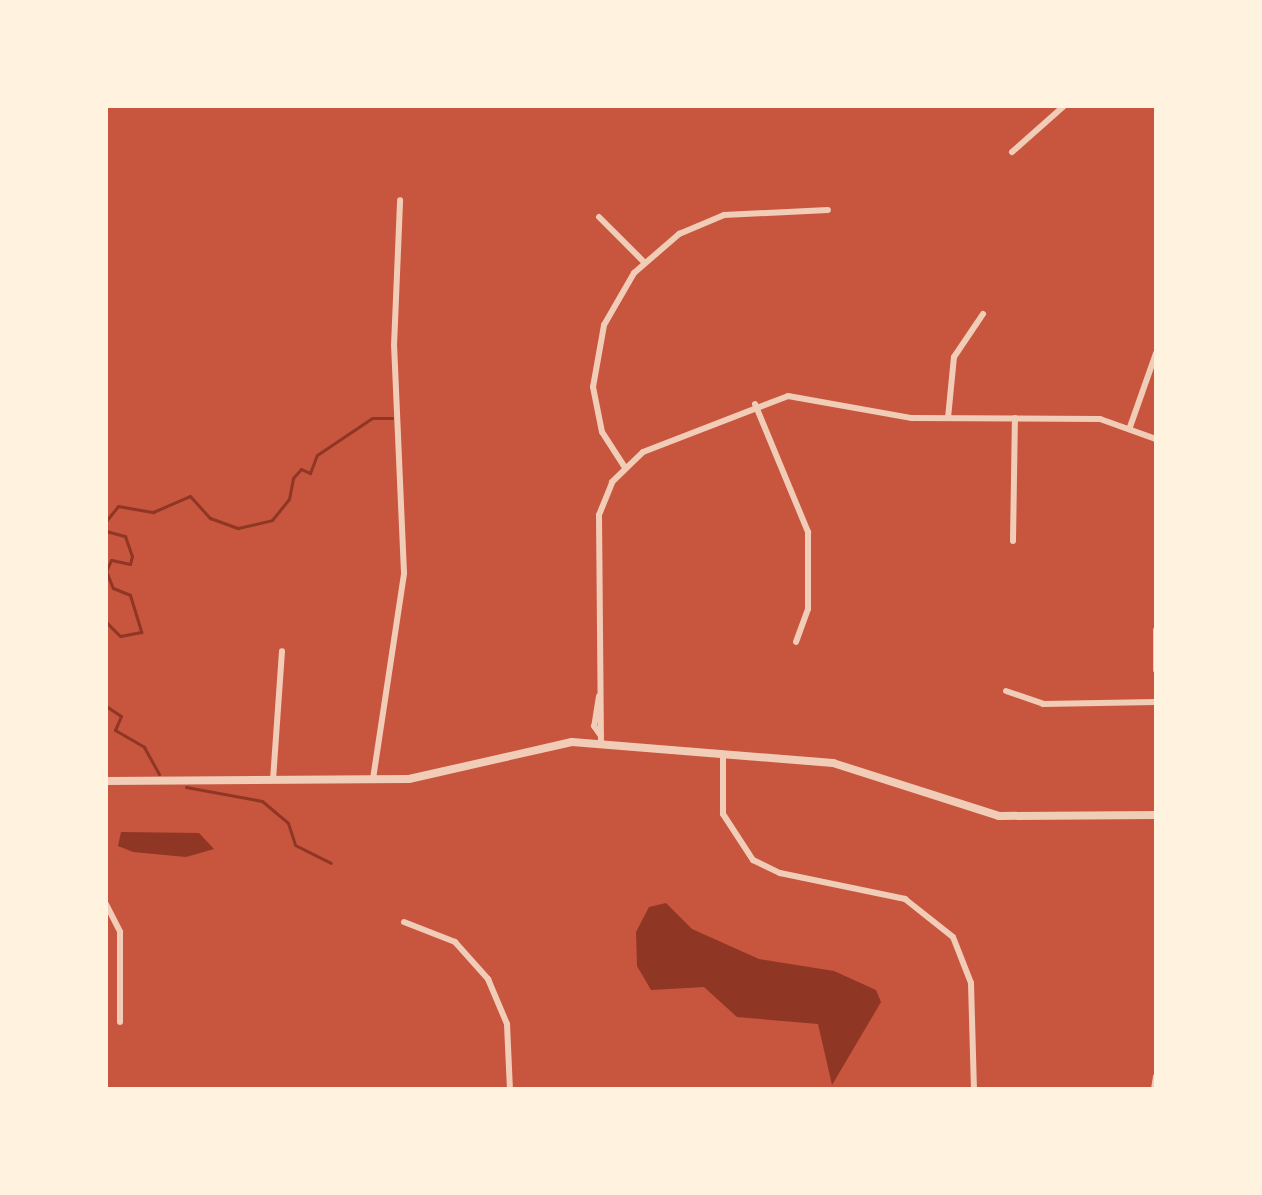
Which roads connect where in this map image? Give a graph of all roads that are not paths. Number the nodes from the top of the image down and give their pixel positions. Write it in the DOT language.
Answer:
graph roads {
  1 [pos="1064,106"];
  2 [pos="1012,152"];
  3 [pos="400,200"];
  4 [pos="828,210"];
  5 [pos="599,217"];
  6 [pos="644,262"];
  7 [pos="983,314"];
  8 [pos="1156,353"];
  9 [pos="755,404"];
  10 [pos="948,418"];
  11 [pos="1015,418"];
  12 [pos="1130,427"];
  13 [pos="1156,439"];
  14 [pos="624,466"];
  15 [pos="1013,541"];
  16 [pos="1156,630"];
  17 [pos="796,642"];
  18 [pos="282,651"];
  19 [pos="1156,670"];
  20 [pos="1006,691"];
  21 [pos="1156,702"];
  22 [pos="601,740"];
  23 [pos="723,755"];
  24 [pos="373,779"];
  25 [pos="273,780"];
  26 [pos="106,781"];
  27 [pos="1156,815"];
  28 [pos="106,904"];
  29 [pos="404,922"];
  30 [pos="120,1022"];
  31 [pos="1156,1076"];
  32 [pos="510,1089"];
  33 [pos="974,1089"];
  34 [pos="1154,1089"];
  1 -- 2 [label="street"];
  3 -- 24 [label="street"];
  4 -- 6 [label="street"];
  5 -- 6 [label="street"];
  6 -- 14 [label="street"];
  7 -- 10 [label="street"];
  8 -- 12 [label="street"];
  9 -- 10 [label="street"];
  9 -- 14 [label="street"];
  9 -- 17 [label="street"];
  10 -- 11 [label="street"];
  11 -- 12 [label="street"];
  11 -- 15 [label="street"];
  12 -- 13 [label="street"];
  14 -- 22 [label="street"];
  16 -- 19 [label="street"];
  18 -- 25 [label="street"];
  20 -- 21 [label="street"];
  22 -- 23 [label="street"];
  22 -- 24 [label="street"];
  23 -- 27 [label="street"];
  23 -- 33 [label="street"];
  24 -- 25 [label="street"];
  25 -- 26 [label="street"];
  28 -- 30 [label="street"];
  29 -- 32 [label="street"];
  31 -- 34 [label="street"];
}
